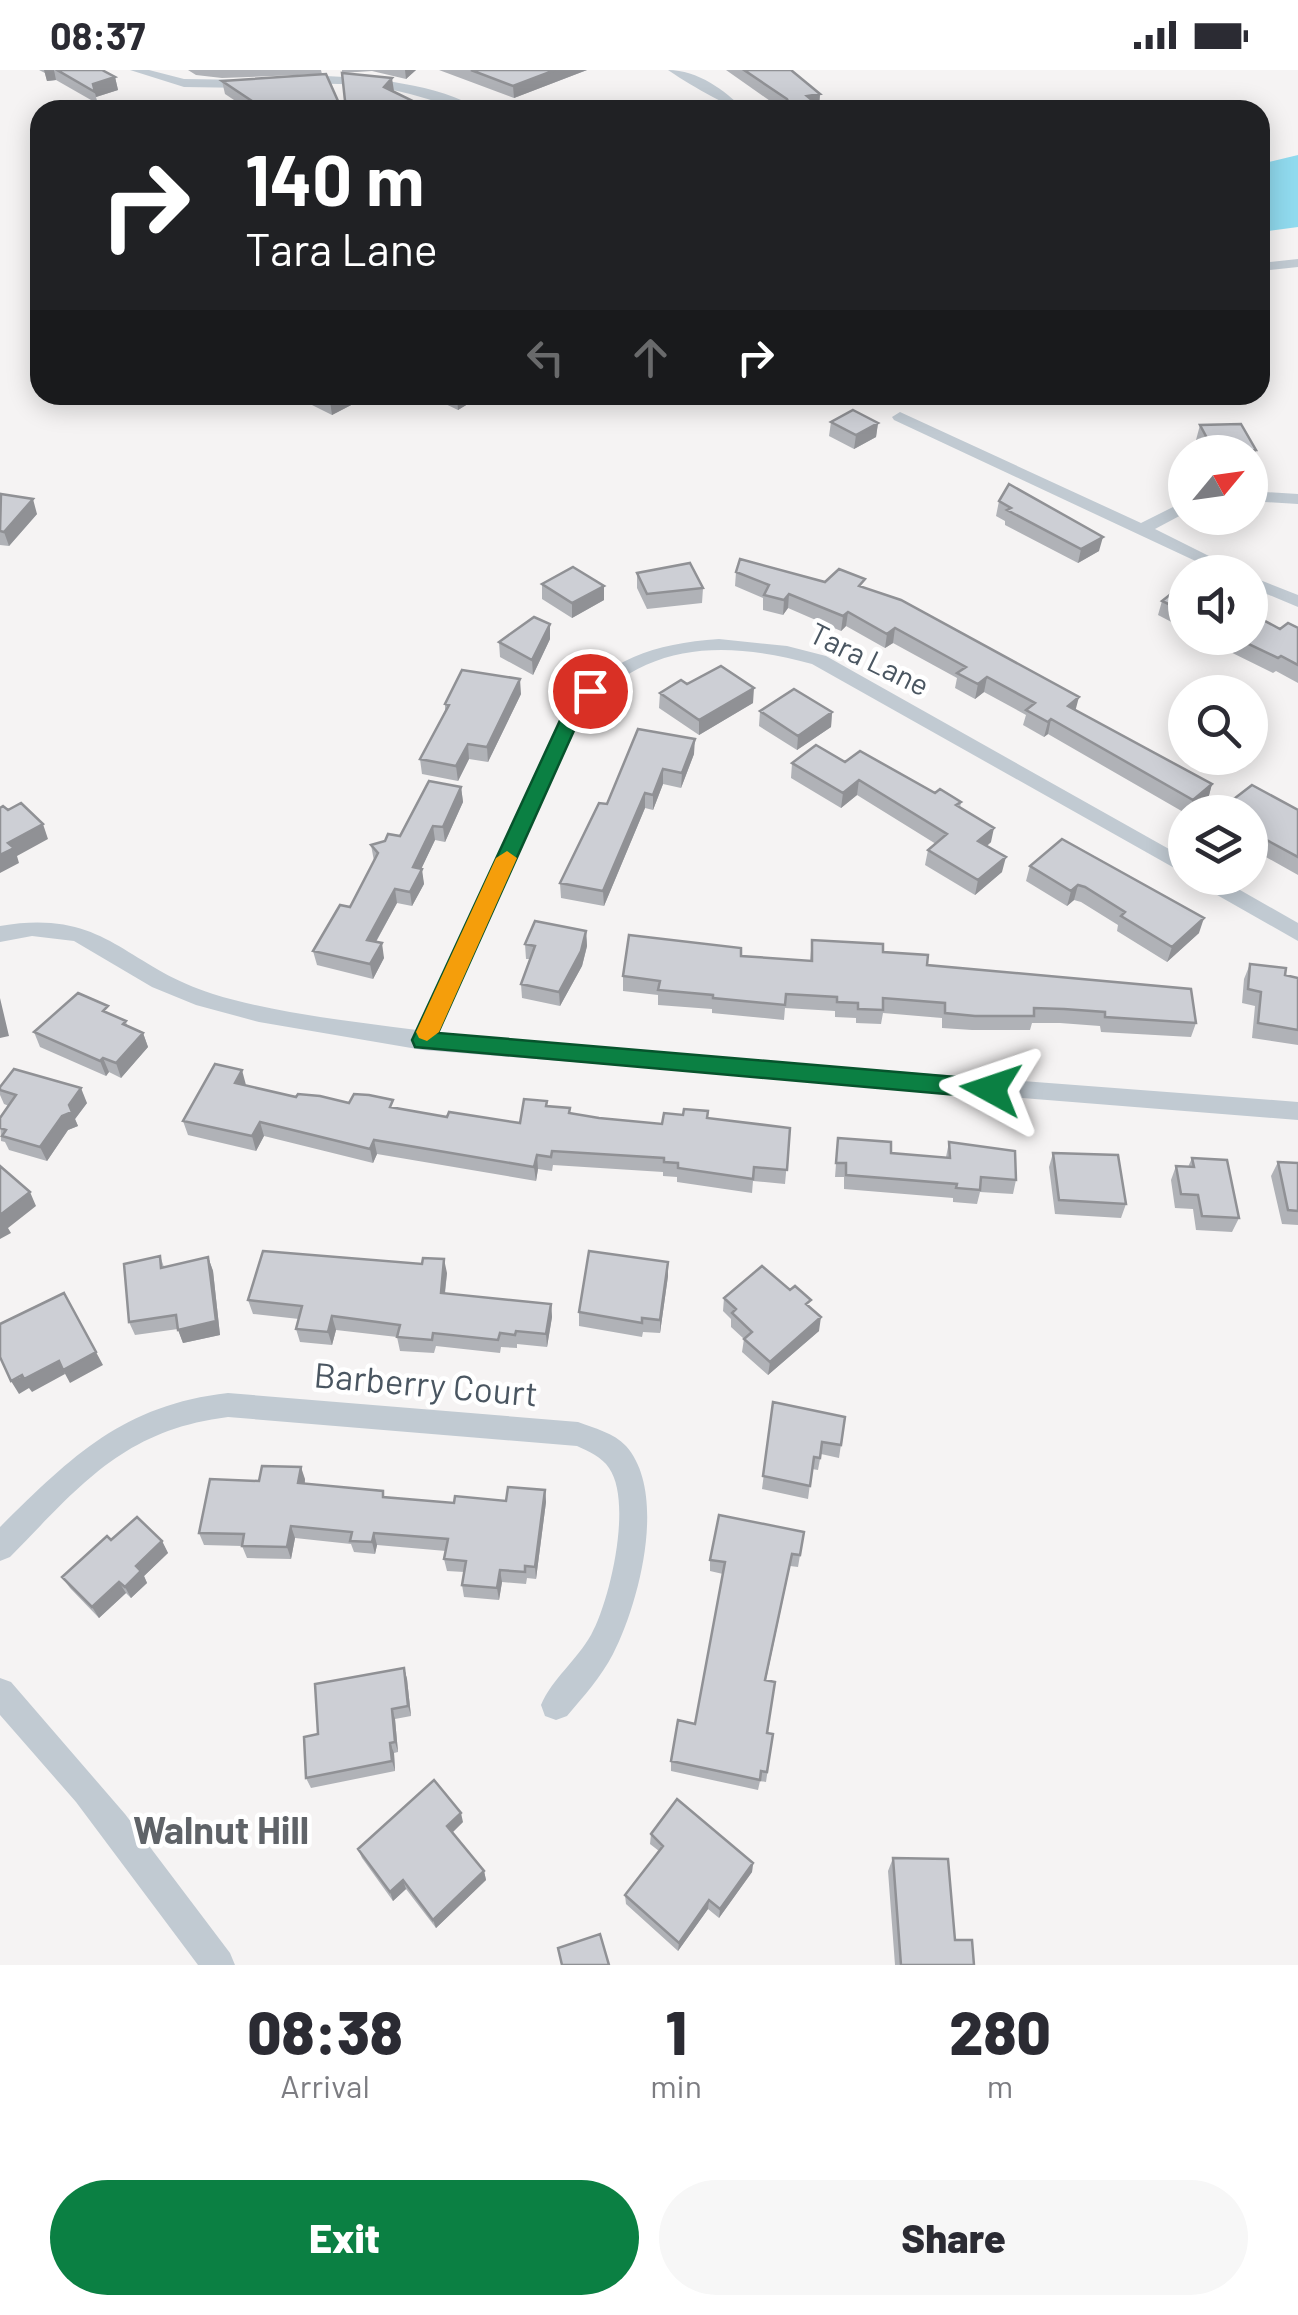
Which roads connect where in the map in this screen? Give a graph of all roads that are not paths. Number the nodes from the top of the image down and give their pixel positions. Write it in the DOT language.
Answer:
graph roads {
  1 [pos="136,70"];
  2 [pos="674,70"];
  3 [pos="289,82"];
  4 [pos="271,83"];
  5 [pos="448,100"];
  6 [pos="725,100"];
  7 [pos="1298,263"];
  8 [pos="1270,266"];
  9 [pos="900,417"];
  10 [pos="1268,498"];
  11 [pos="1298,500"];
  12 [pos="1168,515"];
  13 [pos="1139,531"];
  14 [pos="1193,555"];
  15 [pos="1268,589"];
  16 [pos="1298,602"];
  17 [pos="1168,857"];
  18 [pos="1232,895"];
  19 [pos="1298,933"];
  20 [pos="0,934"];
  21 [pos="423,1040"];
  22 [pos="1298,1110"];
  23 [pos="0,1547"];
  24 [pos="0,1694"];
  25 [pos="556,1705"];
  26 [pos="218,1965"];
  1 -- 4 [label="street"];
  2 -- 6 [label="street"];
  3 -- 5 [label="street"];
  7 -- 8 [label="street"];
  9 -- 13 [label="street"];
  10 -- 11 [label="street"];
  12 -- 13 [label="street"];
  13 -- 14 [label="street"];
  15 -- 16 [label="street"];
  17 -- 21 [label="street, Tara Lane"];
  18 -- 19 [label="street"];
  20 -- 21 [label="street"];
  21 -- 22 [label="street"];
  23 -- 25 [label="street, Barberry Court"];
  24 -- 26 [label="street"];
}
